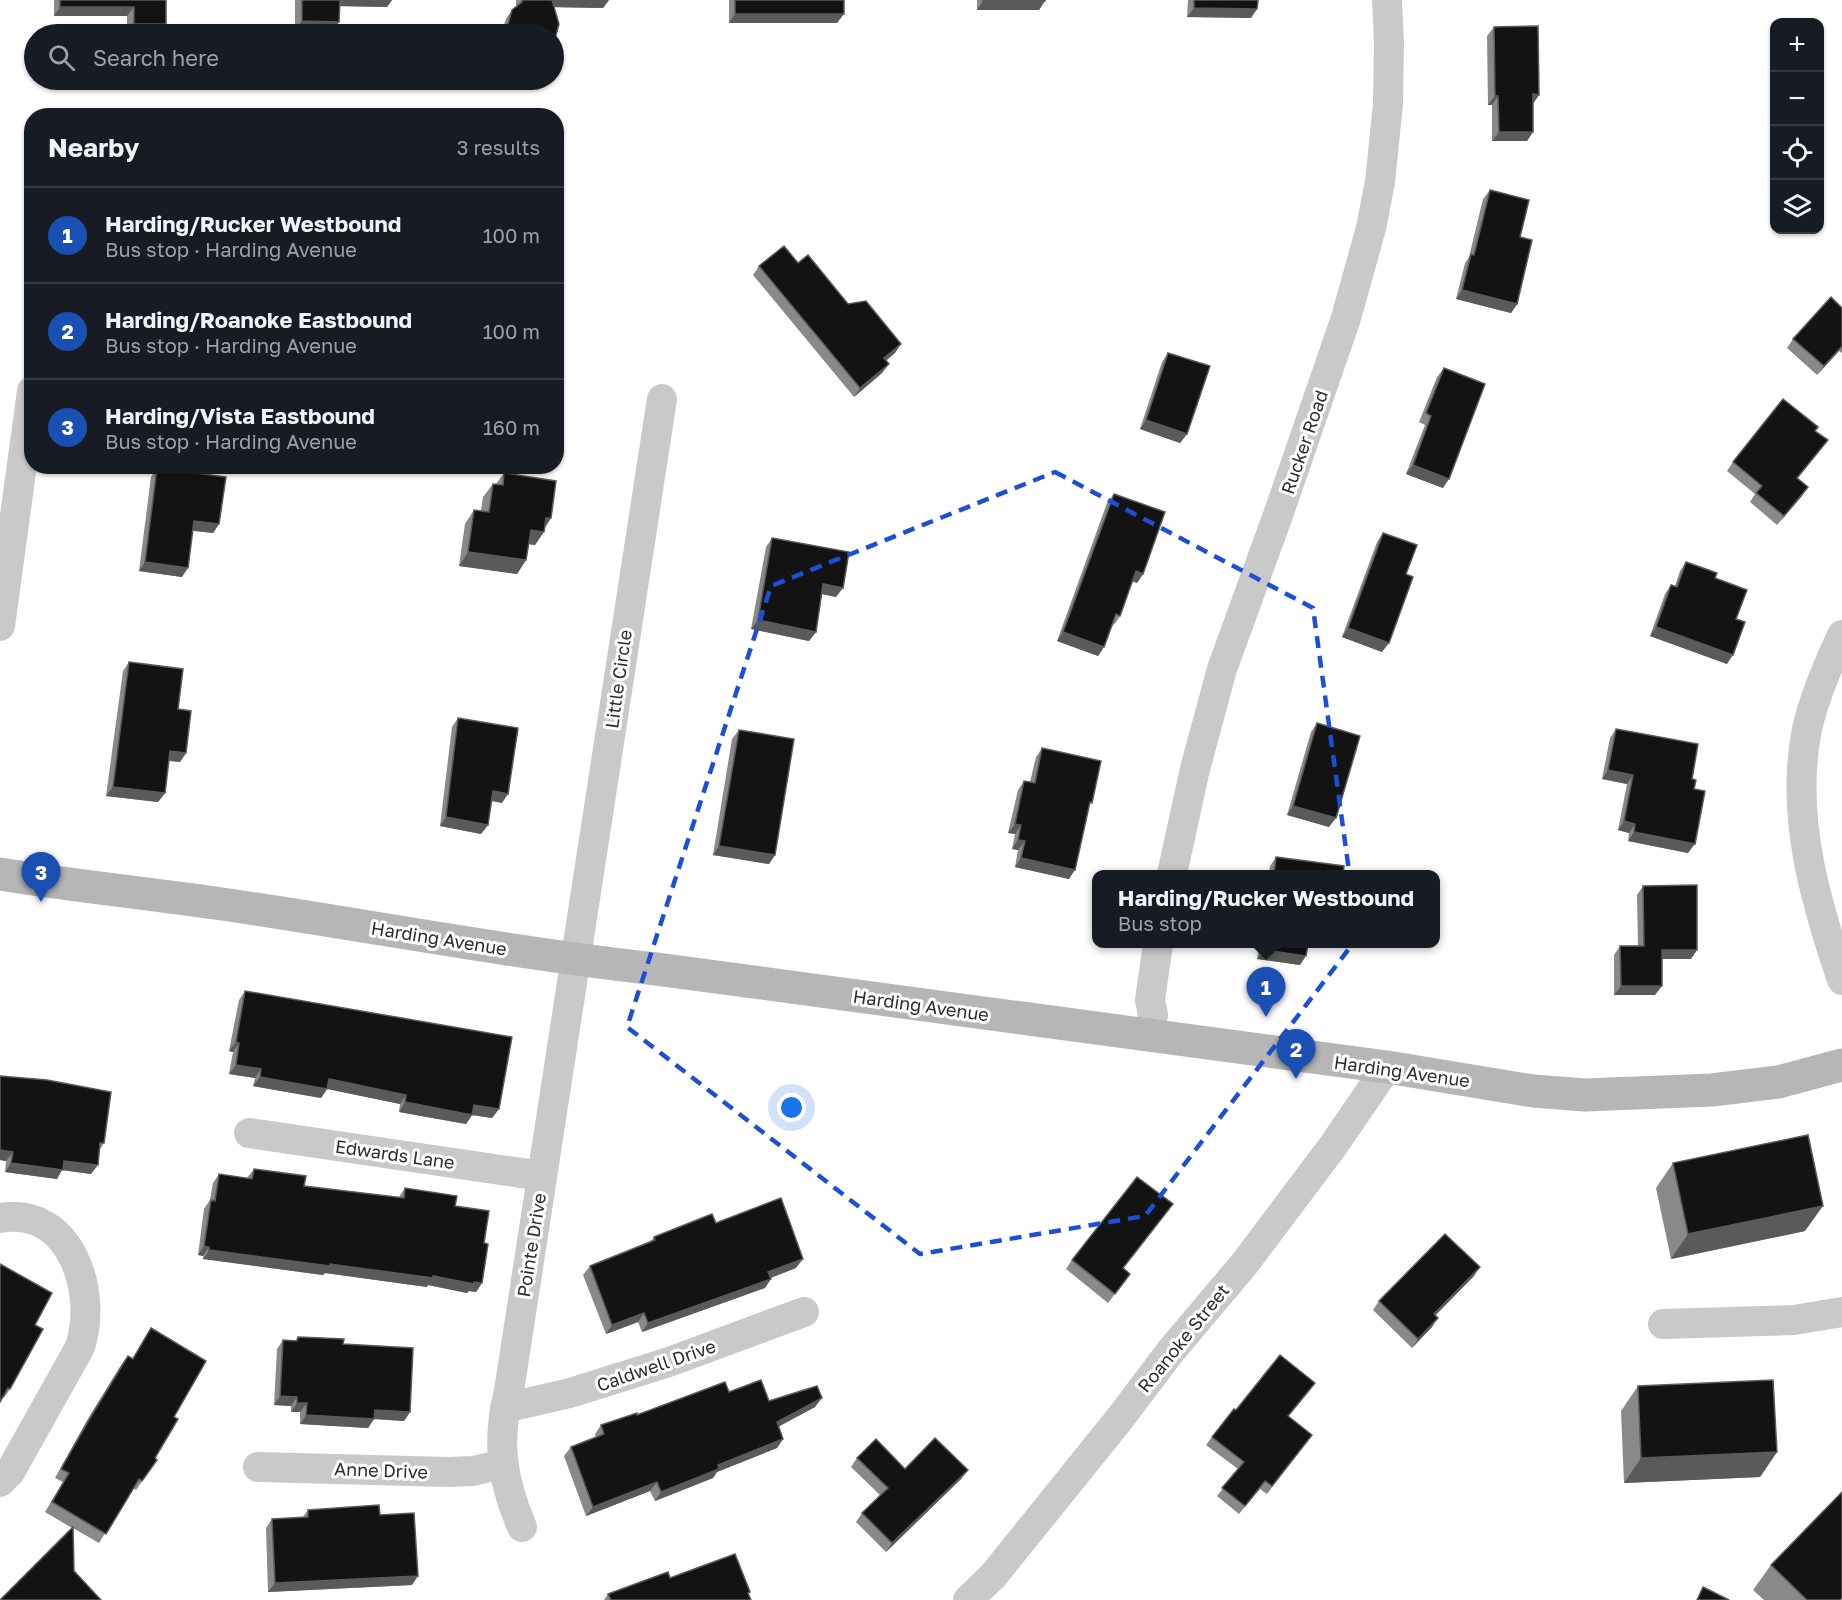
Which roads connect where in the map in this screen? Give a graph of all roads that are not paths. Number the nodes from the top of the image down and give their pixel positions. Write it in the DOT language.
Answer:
graph roads {
  1 [pos="1387,0"];
  2 [pos="662,399"];
  3 [pos="24,450"];
  4 [pos="0,626"];
  5 [pos="1842,635"];
  6 [pos="1173,870"];
  7 [pos="0,874"];
  8 [pos="1157,948"];
  9 [pos="577,960"];
  10 [pos="1842,980"];
  11 [pos="1148,1036"];
  12 [pos="1842,1065"];
  13 [pos="1387,1067"];
  14 [pos="249,1133"];
  15 [pos="542,1176"];
  16 [pos="0,1218"];
  17 [pos="804,1312"];
  18 [pos="1842,1312"];
  19 [pos="1662,1324"];
  20 [pos="505,1408"];
  21 [pos="503,1464"];
  22 [pos="258,1467"];
  23 [pos="0,1482"];
  24 [pos="522,1527"];
  25 [pos="968,1600"];
  1 -- 6 [label="street, Rucker Road"];
  2 -- 9 [label="street, Little Circle"];
  3 -- 4 [label="street"];
  5 -- 10 [label="street"];
  7 -- 9 [label="main road, Harding Avenue"];
  8 -- 11 [label="street"];
  9 -- 11 [label="main road, Harding Avenue"];
  9 -- 15 [label="street, Pointe Drive"];
  11 -- 13 [label="main road, Harding Avenue"];
  12 -- 13 [label="main road, Harding Avenue"];
  13 -- 25 [label="street, Roanoke Street"];
  14 -- 15 [label="street, Edwards Lane"];
  15 -- 20 [label="street, Pointe Drive"];
  16 -- 23 [label="street"];
  17 -- 20 [label="street, Caldwell Drive"];
  18 -- 19 [label="street"];
  20 -- 21 [label="street, Pointe Drive"];
  21 -- 22 [label="street, Anne Drive"];
  21 -- 24 [label="street, Pointe Drive"];
}
